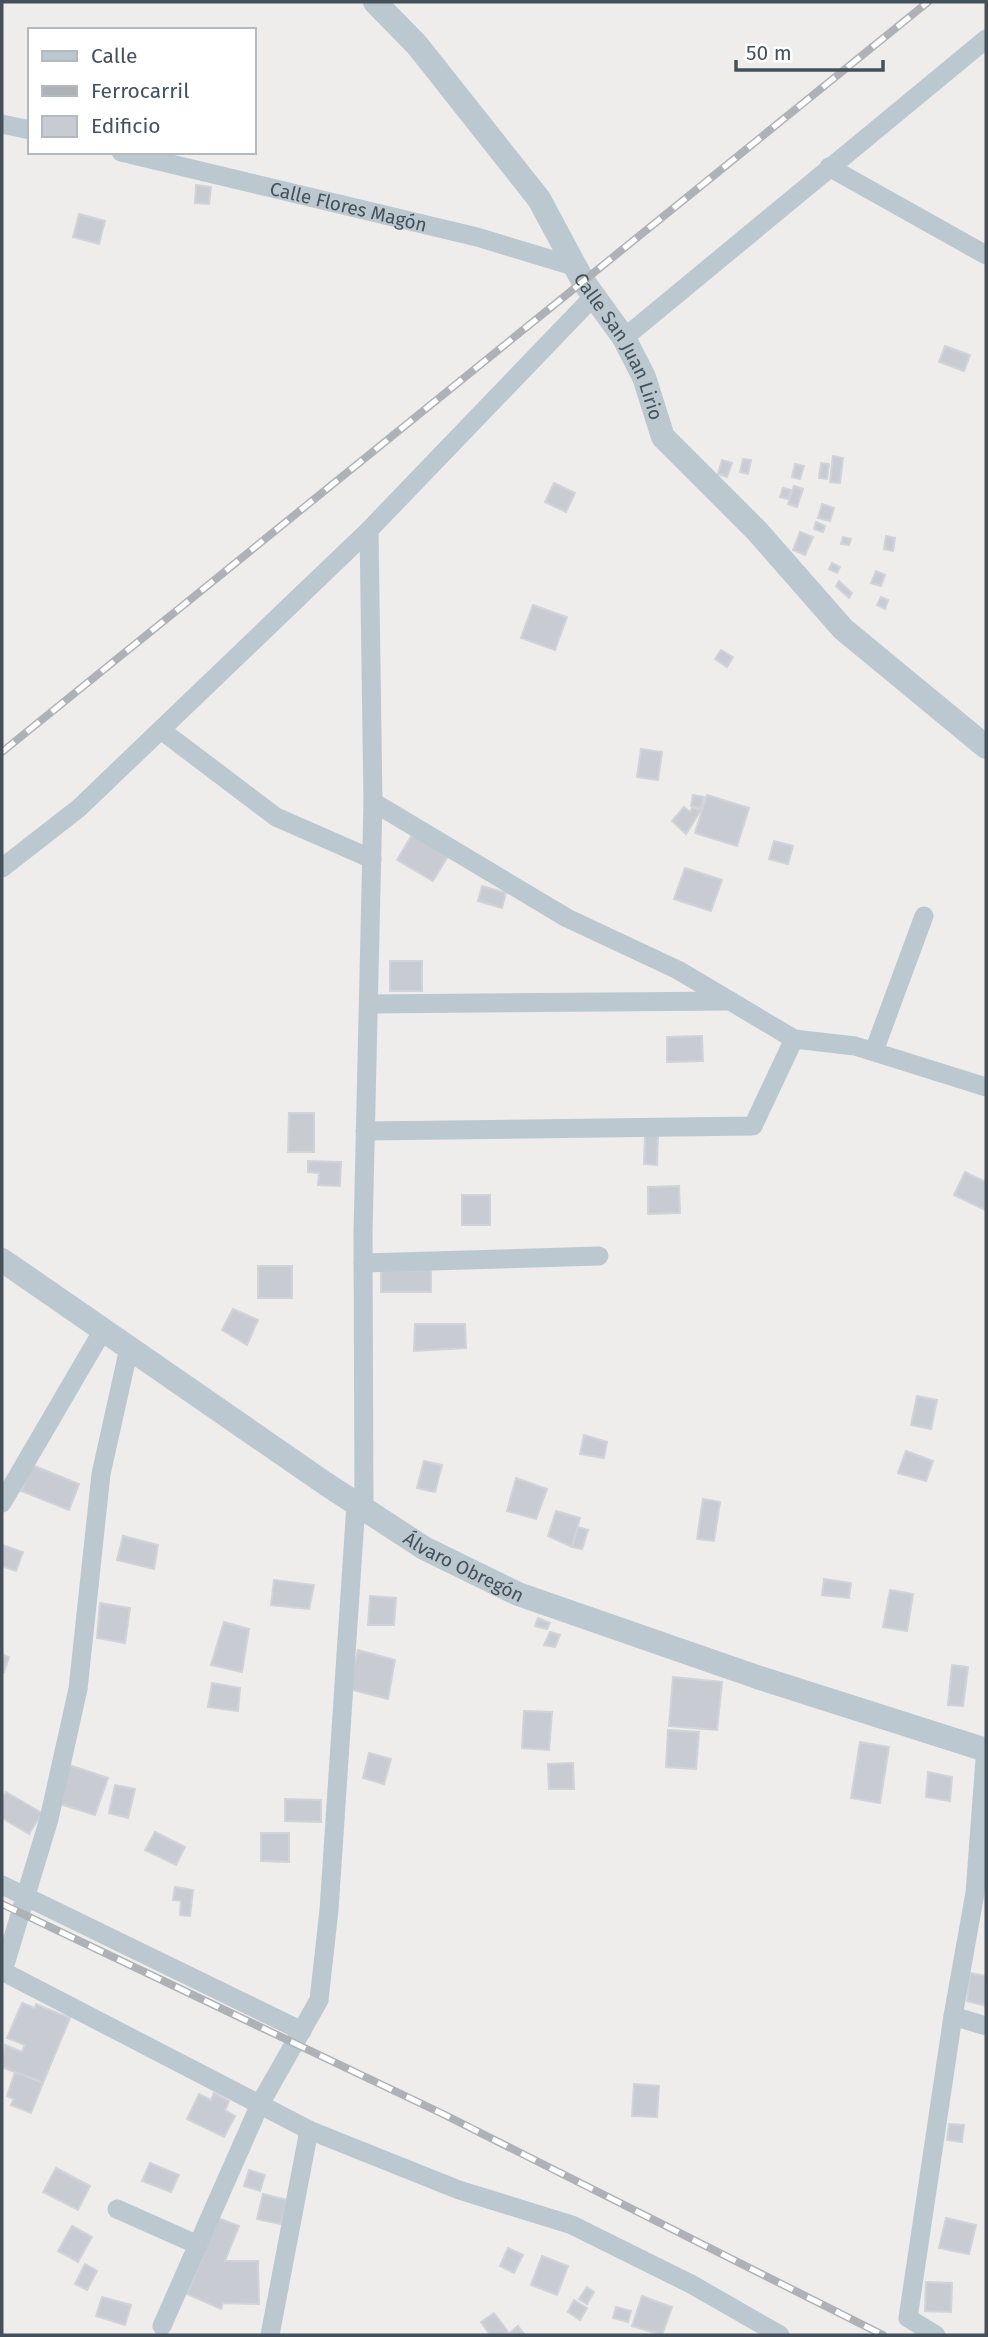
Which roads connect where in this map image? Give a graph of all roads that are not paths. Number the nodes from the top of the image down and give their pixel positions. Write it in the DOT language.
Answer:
graph roads {
  1 [pos="375,2"];
  2 [pos="986,39"];
  3 [pos="2,124"];
  4 [pos="28,130"];
  5 [pos="129,154"];
  6 [pos="830,167"];
  7 [pos="986,256"];
  8 [pos="576,267"];
  9 [pos="594,296"];
  10 [pos="624,338"];
  11 [pos="369,530"];
  12 [pos="161,730"];
  13 [pos="986,747"];
  14 [pos="373,802"];
  15 [pos="372,859"];
  16 [pos="2,868"];
  17 [pos="924,916"];
  18 [pos="732,1001"];
  19 [pos="369,1004"];
  20 [pos="794,1039"];
  21 [pos="874,1051"];
  22 [pos="986,1087"];
  23 [pos="365,1131"];
  24 [pos="599,1256"];
  25 [pos="2,1260"];
  26 [pos="363,1263"];
  27 [pos="103,1330"];
  28 [pos="129,1349"];
  29 [pos="2,1503"];
  30 [pos="360,1506"];
  31 [pos="986,1749"];
  32 [pos="2,1885"];
  33 [pos="26,1898"];
  34 [pos="2,1971"];
  35 [pos="953,2017"];
  36 [pos="986,2026"];
  37 [pos="302,2031"];
  38 [pos="260,2104"];
  39 [pos="309,2130"];
  40 [pos="117,2209"];
  41 [pos="198,2245"];
  42 [pos="162,2326"];
  43 [pos="907,2326"];
  44 [pos="774,2334"];
  45 [pos="270,2335"];
  46 [pos="936,2335"];
  1 -- 8 [label="street, Calle San Juan Lirio"];
  2 -- 6 [label="street"];
  3 -- 4 [label="street"];
  5 -- 8 [label="street, Calle Flores Magón"];
  6 -- 7 [label="street"];
  6 -- 10 [label="street"];
  8 -- 9 [label="street, Calle San Juan Lirio"];
  9 -- 10 [label="street, Calle San Juan Lirio"];
  9 -- 11 [label="street"];
  10 -- 13 [label="street, Calle San Juan Lirio"];
  11 -- 12 [label="street"];
  11 -- 14 [label="street"];
  12 -- 15 [label="street"];
  12 -- 16 [label="street"];
  14 -- 15 [label="street"];
  14 -- 18 [label="street"];
  15 -- 19 [label="street"];
  17 -- 21 [label="street"];
  18 -- 19 [label="street"];
  18 -- 20 [label="street"];
  19 -- 23 [label="street"];
  20 -- 21 [label="street"];
  20 -- 23 [label="street"];
  21 -- 22 [label="street"];
  23 -- 26 [label="street"];
  24 -- 26 [label="street"];
  25 -- 27 [label="street, Álvaro Obregón"];
  26 -- 30 [label="street"];
  27 -- 28 [label="street, Álvaro Obregón"];
  27 -- 29 [label="street"];
  28 -- 30 [label="street, Álvaro Obregón"];
  28 -- 33 [label="street"];
  30 -- 31 [label="street, Álvaro Obregón"];
  30 -- 37 [label="street"];
  31 -- 35 [label="street"];
  32 -- 33 [label="street"];
  33 -- 34 [label="street"];
  33 -- 37 [label="street"];
  34 -- 38 [label="street"];
  35 -- 36 [label="street"];
  35 -- 43 [label="street"];
  37 -- 38 [label="street"];
  38 -- 39 [label="street"];
  38 -- 41 [label="street"];
  39 -- 44 [label="street"];
  39 -- 45 [label="street"];
  40 -- 41 [label="street"];
  41 -- 42 [label="street"];
  43 -- 46 [label="street"];
}
